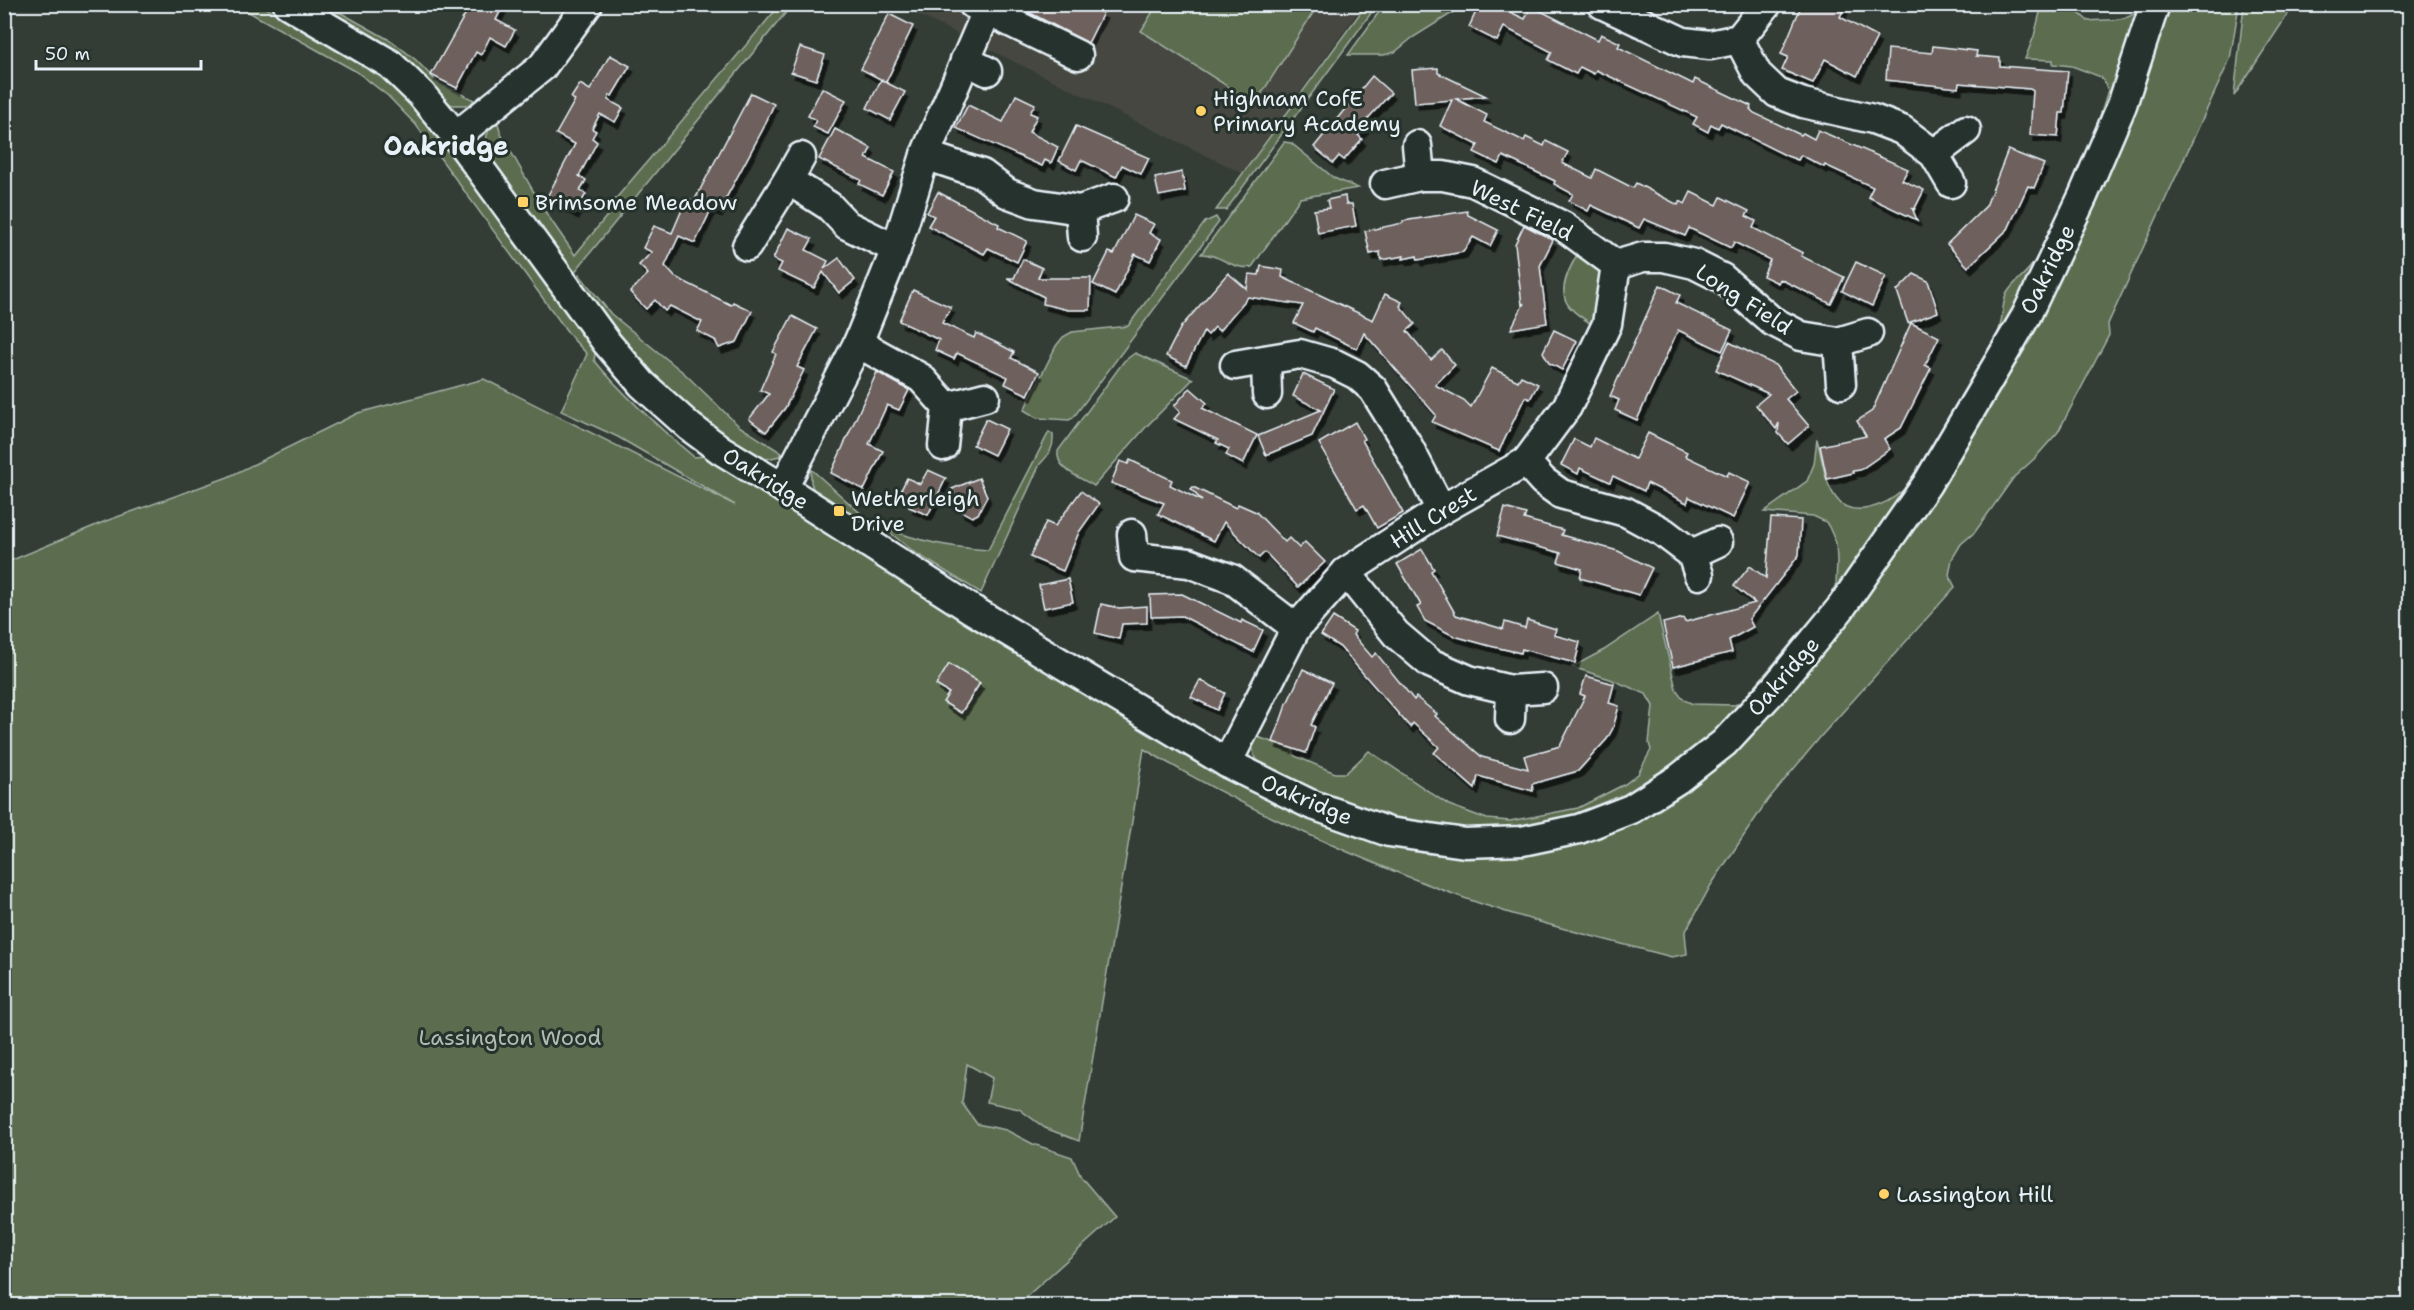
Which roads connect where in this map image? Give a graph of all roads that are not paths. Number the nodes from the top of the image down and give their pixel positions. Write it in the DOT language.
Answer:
graph roads {
  1 [pos="288,4"];
  2 [pos="588,4"];
  3 [pos="1602,4"];
  4 [pos="1767,4"];
  5 [pos="2156,4"];
  6 [pos="980,8"];
  7 [pos="1739,39"];
  8 [pos="1078,55"];
  9 [pos="1966,130"];
  10 [pos="456,136"];
  11 [pos="1417,145"];
  12 [pos="1934,154"];
  13 [pos="925,155"];
  14 [pos="1420,176"];
  15 [pos="1951,183"];
  16 [pos="1385,184"];
  17 [pos="1114,198"];
  18 [pos="747,246"];
  19 [pos="896,249"];
  20 [pos="1616,265"];
  21 [pos="1868,333"];
  22 [pos="1838,342"];
  23 [pos="858,343"];
  24 [pos="1266,360"];
  25 [pos="1235,365"];
  26 [pos="1841,384"];
  27 [pos="1267,394"];
  28 [pos="985,397"];
  29 [pos="947,407"];
  30 [pos="944,446"];
  31 [pos="1526,462"];
  32 [pos="783,488"];
  33 [pos="1441,510"];
  34 [pos="1132,534"];
  35 [pos="1718,542"];
  36 [pos="1346,572"];
  37 [pos="1296,628"];
  38 [pos="1543,688"];
  39 [pos="1511,690"];
  40 [pos="1510,719"];
  41 [pos="1227,763"];
  1 -- 10 [label="street, Oakridge"];
  2 -- 10 [label="street"];
  3 -- 7 [label="street"];
  4 -- 7 [label="street"];
  5 -- 41 [label="street, Oakridge"];
  6 -- 8 [label="street"];
  6 -- 13 [label="street"];
  7 -- 12 [label="street"];
  9 -- 12 [label="street"];
  10 -- 32 [label="street, Oakridge"];
  11 -- 14 [label="street"];
  12 -- 15 [label="street"];
  13 -- 17 [label="street"];
  13 -- 19 [label="street"];
  14 -- 16 [label="street, West Field"];
  14 -- 20 [label="street, West Field"];
  18 -- 19 [label="street"];
  19 -- 23 [label="street"];
  20 -- 22 [label="street, Long Field"];
  20 -- 31 [label="street, Hill Crest"];
  21 -- 22 [label="street, Long Field"];
  22 -- 26 [label="street"];
  23 -- 29 [label="street"];
  23 -- 32 [label="street"];
  24 -- 25 [label="street"];
  24 -- 27 [label="street"];
  24 -- 33 [label="street"];
  28 -- 29 [label="street"];
  29 -- 30 [label="street"];
  31 -- 33 [label="street, Hill Crest"];
  31 -- 35 [label="street"];
  32 -- 41 [label="street, Oakridge"];
  33 -- 36 [label="street, Hill Crest"];
  34 -- 37 [label="street"];
  36 -- 37 [label="street, Hill Crest"];
  36 -- 39 [label="street"];
  37 -- 41 [label="street, Hill Crest"];
  38 -- 39 [label="street"];
  39 -- 40 [label="street"];
}
